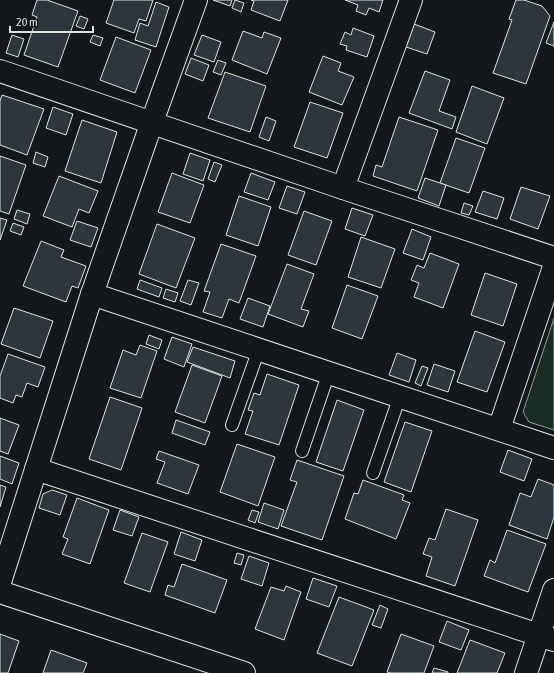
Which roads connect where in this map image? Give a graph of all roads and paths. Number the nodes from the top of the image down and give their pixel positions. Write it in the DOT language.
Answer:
graph roads {
  1 [pos="196,0"];
  2 [pos="411,0"];
  3 [pos="0,71"];
  4 [pos="152,122"];
  5 [pos="343,188"];
  6 [pos="554,258"];
  7 [pos="554,267"];
  8 [pos="92,294"];
  9 [pos="259,349"];
  10 [pos="329,372"];
  11 [pos="400,396"];
  12 [pos="232,425"];
  13 [pos="499,429"];
  14 [pos="554,448"];
  15 [pos="302,451"];
  16 [pos="36,469"];
  17 [pos="373,473"];
  18 [pos="0,582"];
  19 [pos="554,590"];
  20 [pos="0,592"];
  21 [pos="546,638"];
  22 [pos="244,673"];
  23 [pos="526,673"];
  1 -- 4 [label="street"];
  2 -- 5 [label="street"];
  3 -- 4 [label="street"];
  4 -- 5 [label="street"];
  4 -- 8 [label="street"];
  5 -- 6 [label="street"];
  7 -- 13 [label="street"];
  8 -- 9 [label="street"];
  8 -- 16 [label="street"];
  9 -- 10 [label="street"];
  9 -- 12 [label="lane"];
  10 -- 11 [label="street"];
  10 -- 15 [label="lane"];
  11 -- 13 [label="street"];
  11 -- 17 [label="lane"];
  13 -- 14 [label="street"];
  16 -- 18 [label="street"];
  16 -- 21 [label="street"];
  19 -- 21 [label="street"];
  20 -- 22 [label="street"];
  21 -- 23 [label="street"];
}
